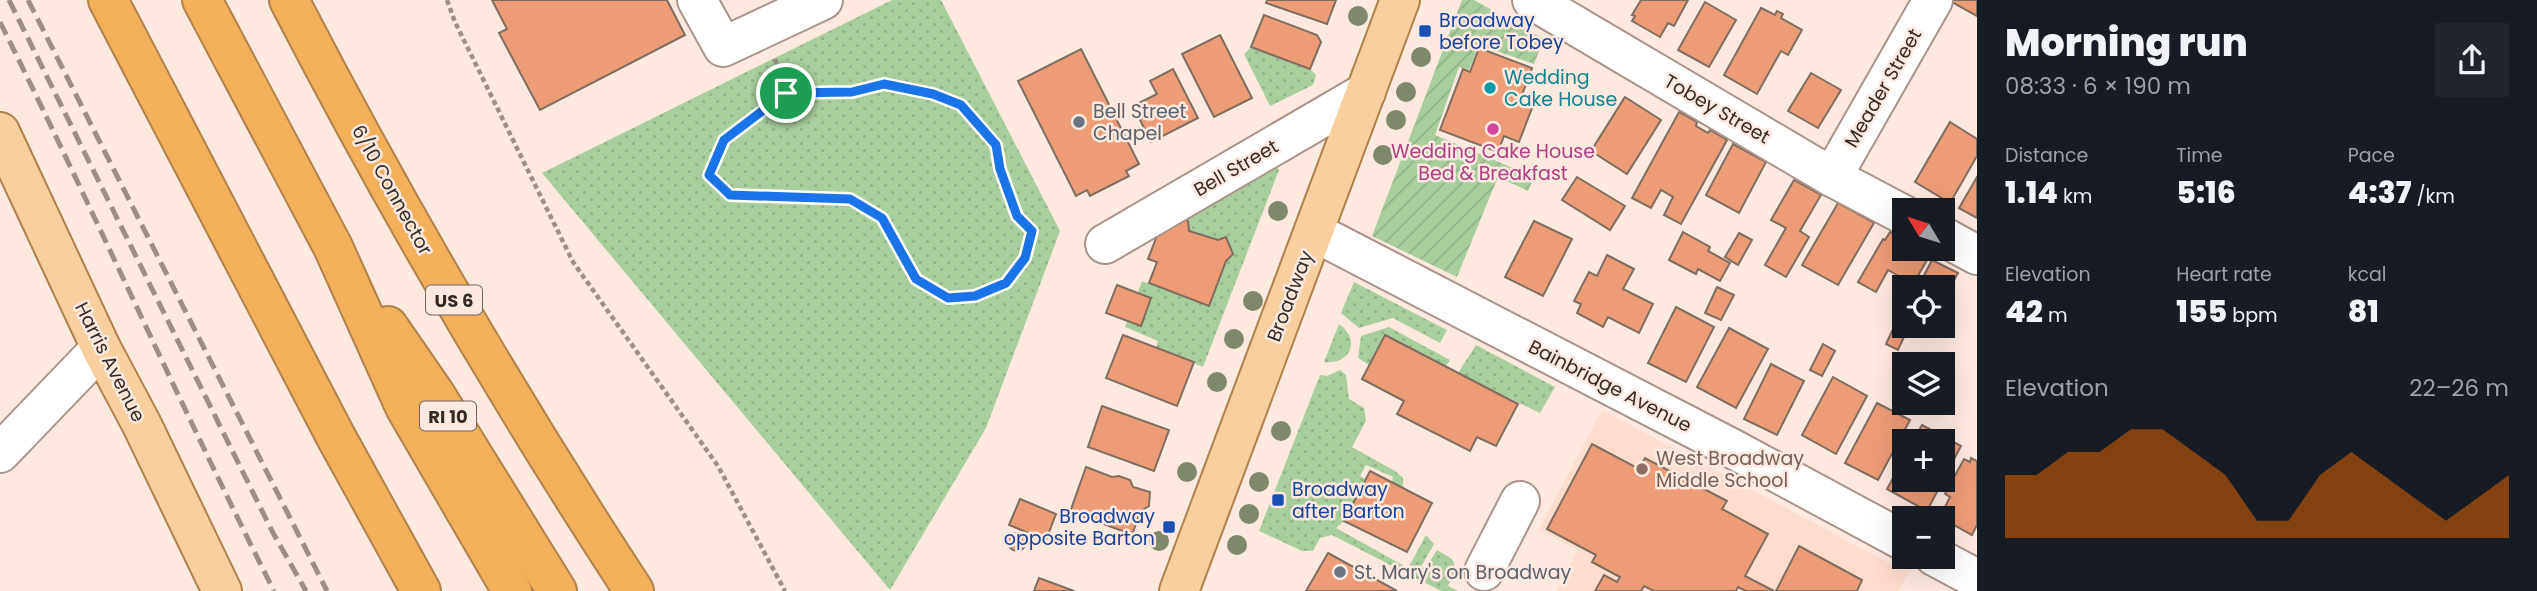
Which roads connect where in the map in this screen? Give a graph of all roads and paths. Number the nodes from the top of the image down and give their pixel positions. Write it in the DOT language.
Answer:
graph roads {
  1 [pos="108,0"];
  2 [pos="202,0"];
  3 [pos="289,0"];
  4 [pos="447,0"];
  5 [pos="696,0"];
  6 [pos="823,0"];
  7 [pos="1400,0"];
  8 [pos="1532,0"];
  9 [pos="1933,0"];
  10 [pos="764,28"];
  11 [pos="1366,92"];
  12 [pos="786,93"];
  13 [pos="0,132"];
  14 [pos="1832,177"];
  15 [pos="1892,209"];
  16 [pos="1314,232"];
  17 [pos="1955,243"];
  18 [pos="1105,244"];
  19 [pos="333,247"];
  20 [pos="1977,255"];
  21 [pos="100,348"];
  22 [pos="336,438"];
  23 [pos="0,453"];
  24 [pos="1520,501"];
  25 [pos="1892,535"];
  26 [pos="1955,567"];
  27 [pos="1484,571"];
  28 [pos="1977,579"];
  29 [pos="222,591"];
  30 [pos="421,591"];
  31 [pos="447,591"];
  32 [pos="512,591"];
  33 [pos="557,591"];
  34 [pos="634,591"];
  35 [pos="785,591"];
  36 [pos="1179,591"];
  1 -- 22 [label="highway"];
  2 -- 19 [label="highway"];
  3 -- 34 [label="highway, 6/10 Connector / US 6"];
  4 -- 35 [label="path"];
  5 -- 10 [label="street"];
  6 -- 10 [label="street"];
  7 -- 11 [label="main road, Broadway"];
  8 -- 14 [label="street, Tobey Street"];
  9 -- 14 [label="street, Meader Street"];
  10 -- 12 [label="path"];
  11 -- 16 [label="main road, Broadway"];
  11 -- 18 [label="street, Bell Street"];
  12 -- 12 [label="path"];
  13 -- 21 [label="main road, Harris Avenue"];
  14 -- 15 [label="street, Tobey Street"];
  16 -- 25 [label="street, Bainbridge Avenue"];
  16 -- 36 [label="main road, Broadway"];
  17 -- 20 [label="street"];
  19 -- 32 [label="highway"];
  19 -- 33 [label="highway, RI 10"];
  21 -- 23 [label="street"];
  21 -- 29 [label="main road, Harris Avenue"];
  22 -- 30 [label="highway"];
  22 -- 31 [label="highway"];
  24 -- 27 [label="street"];
  26 -- 28 [label="street"];
}
